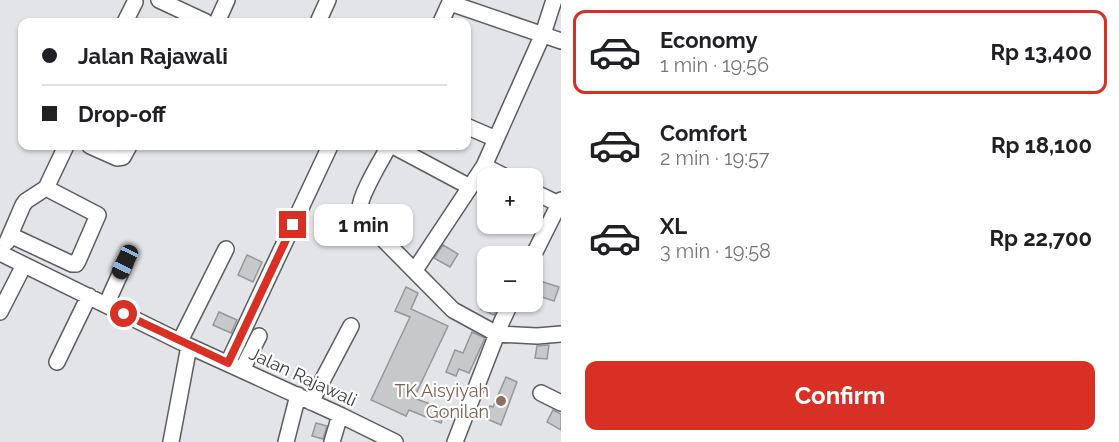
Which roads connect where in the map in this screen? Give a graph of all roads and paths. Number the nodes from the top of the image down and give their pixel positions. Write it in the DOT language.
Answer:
graph roads {
  1 [pos="159,0"];
  2 [pos="227,0"];
  3 [pos="328,0"];
  4 [pos="554,0"];
  5 [pos="450,1"];
  6 [pos="135,2"];
  7 [pos="183,6"];
  8 [pos="128,18"];
  9 [pos="200,18"];
  10 [pos="219,18"];
  11 [pos="320,18"];
  12 [pos="443,18"];
  13 [pos="543,34"];
  14 [pos="561,41"];
  15 [pos="471,128"];
  16 [pos="496,138"];
  17 [pos="64,150"];
  18 [pos="99,150"];
  19 [pos="127,150"];
  20 [pos="328,150"];
  21 [pos="389,150"];
  22 [pos="399,150"];
  23 [pos="484,166"];
  24 [pos="488,168"];
  25 [pos="470,187"];
  26 [pos="46,188"];
  27 [pos="543,196"];
  28 [pos="560,203"];
  29 [pos="10,235"];
  30 [pos="538,246"];
  31 [pos="226,249"];
  32 [pos="0,253"];
  33 [pos="125,262"];
  34 [pos="24,265"];
  35 [pos="415,270"];
  36 [pos="89,297"];
  37 [pos="106,305"];
  38 [pos="0,312"];
  39 [pos="507,312"];
  40 [pos="351,326"];
  41 [pos="497,334"];
  42 [pos="561,334"];
  43 [pos="259,336"];
  44 [pos="184,343"];
  45 [pos="57,362"];
  46 [pos="235,366"];
  47 [pos="541,393"];
  48 [pos="305,399"];
  49 [pos="561,403"];
  50 [pos="340,415"];
  51 [pos="171,442"];
  52 [pos="286,442"];
  53 [pos="332,442"];
  54 [pos="394,442"];
  55 [pos="455,442"];
  1 -- 7 [label="street"];
  2 -- 10 [label="street"];
  3 -- 11 [label="street"];
  4 -- 13 [label="street"];
  5 -- 12 [label="street"];
  5 -- 13 [label="street"];
  6 -- 8 [label="street"];
  7 -- 9 [label="street"];
  13 -- 14 [label="street"];
  13 -- 16 [label="street"];
  15 -- 16 [label="street"];
  16 -- 23 [label="street"];
  17 -- 26 [label="street"];
  18 -- 19 [label="street"];
  20 -- 46 [label="street"];
  21 -- 35 [label="street"];
  22 -- 25 [label="street"];
  23 -- 24 [label="street"];
  23 -- 25 [label="street"];
  25 -- 35 [label="street"];
  26 -- 29 [label="street"];
  26 -- 29 [label="street"];
  27 -- 28 [label="street"];
  28 -- 30 [label="street"];
  29 -- 32 [label="street"];
  31 -- 44 [label="street"];
  32 -- 34 [label="street, Jalan Rajawali"];
  33 -- 37 [label="street"];
  34 -- 36 [label="street, Jalan Rajawali"];
  34 -- 38 [label="street"];
  35 -- 41 [label="street"];
  36 -- 37 [label="street, Jalan Rajawali"];
  36 -- 45 [label="street"];
  37 -- 44 [label="street, Jalan Rajawali"];
  39 -- 41 [label="street"];
  40 -- 48 [label="street"];
  41 -- 42 [label="street"];
  41 -- 55 [label="street"];
  43 -- 46 [label="street"];
  44 -- 46 [label="street, Jalan Rajawali"];
  44 -- 51 [label="street"];
  46 -- 48 [label="street, Jalan Rajawali"];
  47 -- 49 [label="street"];
  48 -- 50 [label="street, Jalan Rajawali"];
  48 -- 52 [label="street"];
  50 -- 53 [label="street"];
  50 -- 54 [label="street, Jalan Rajawali"];
}
